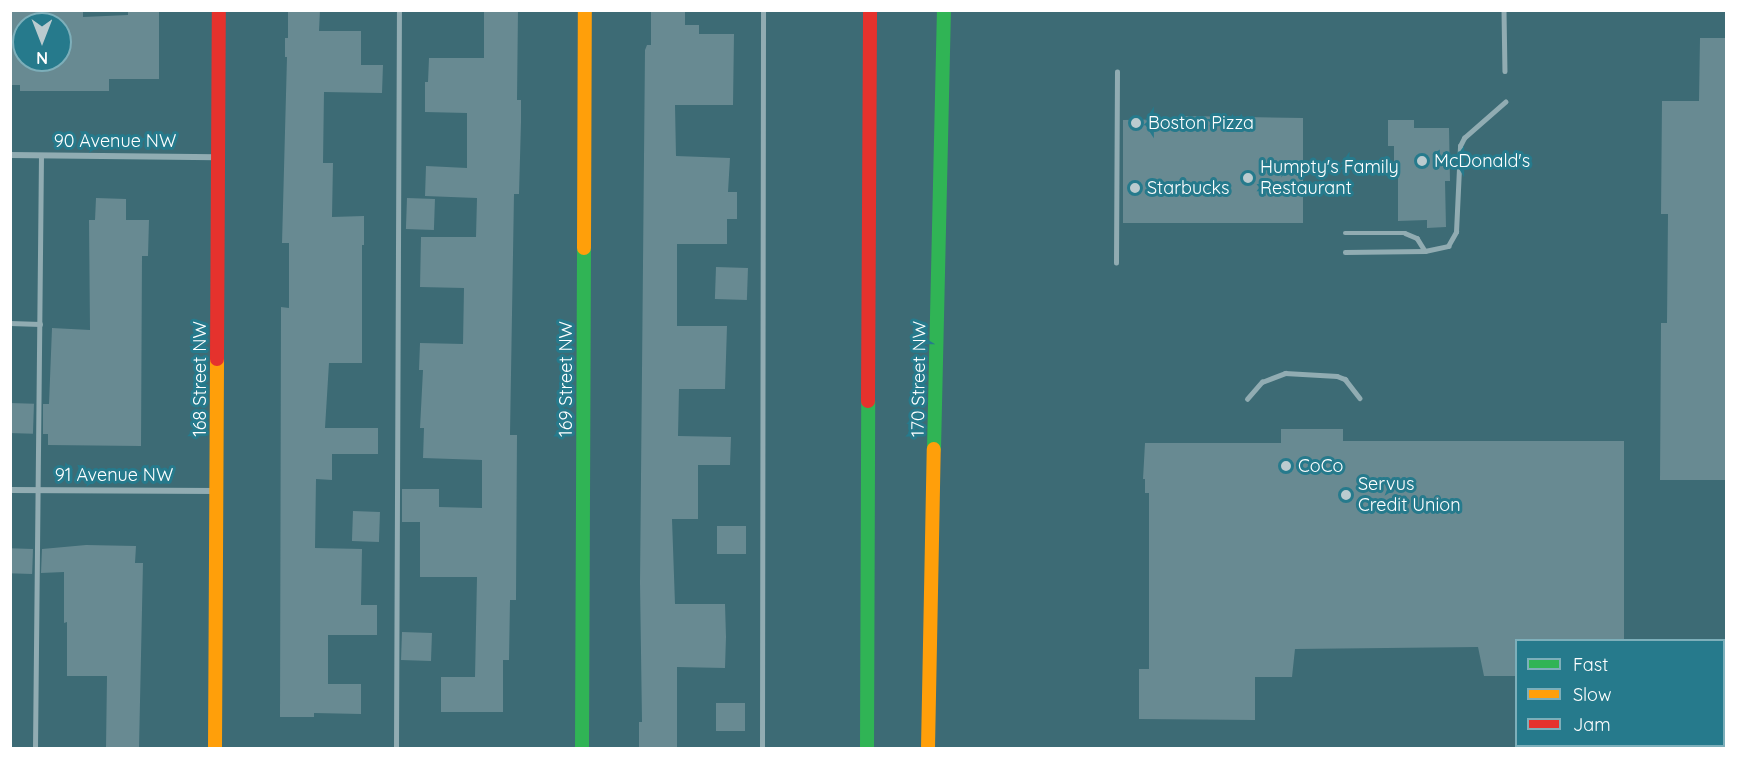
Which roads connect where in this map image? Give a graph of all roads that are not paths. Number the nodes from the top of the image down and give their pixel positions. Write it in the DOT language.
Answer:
graph roads {
  1 [pos="219,10"];
  2 [pos="399,10"];
  3 [pos="585,10"];
  4 [pos="764,10"];
  5 [pos="870,10"];
  6 [pos="944,10"];
  7 [pos="1504,10"];
  8 [pos="1505,71"];
  9 [pos="1118,72"];
  10 [pos="1505,102"];
  11 [pos="10,155"];
  12 [pos="41,156"];
  13 [pos="219,157"];
  14 [pos="1345,233"];
  15 [pos="1425,251"];
  16 [pos="1345,252"];
  17 [pos="1116,263"];
  18 [pos="10,323"];
  19 [pos="40,324"];
  20 [pos="1359,398"];
  21 [pos="1247,399"];
  22 [pos="10,490"];
  23 [pos="38,490"];
  24 [pos="218,491"];
  25 [pos="35,748"];
  26 [pos="215,748"];
  27 [pos="396,748"];
  28 [pos="582,748"];
  29 [pos="762,748"];
  30 [pos="867,748"];
  31 [pos="928,748"];
  1 -- 13 [label="street, 168 Street NW"];
  2 -- 27 [label="lane"];
  3 -- 28 [label="street, 169 Street NW"];
  4 -- 29 [label="lane"];
  5 -- 30 [label="street"];
  6 -- 31 [label="street, 170 Street NW"];
  7 -- 8 [label="lane"];
  9 -- 17 [label="lane"];
  10 -- 15 [label="lane"];
  11 -- 12 [label="street, 90 Avenue NW"];
  12 -- 13 [label="street, 90 Avenue NW"];
  12 -- 19 [label="lane"];
  13 -- 24 [label="street, 168 Street NW"];
  14 -- 15 [label="lane"];
  15 -- 16 [label="lane"];
  18 -- 19 [label="lane"];
  19 -- 23 [label="lane"];
  20 -- 21 [label="lane"];
  22 -- 23 [label="street, 91 Avenue NW"];
  23 -- 24 [label="street, 91 Avenue NW"];
  23 -- 25 [label="lane"];
  24 -- 26 [label="street, 168 Street NW"];
}
